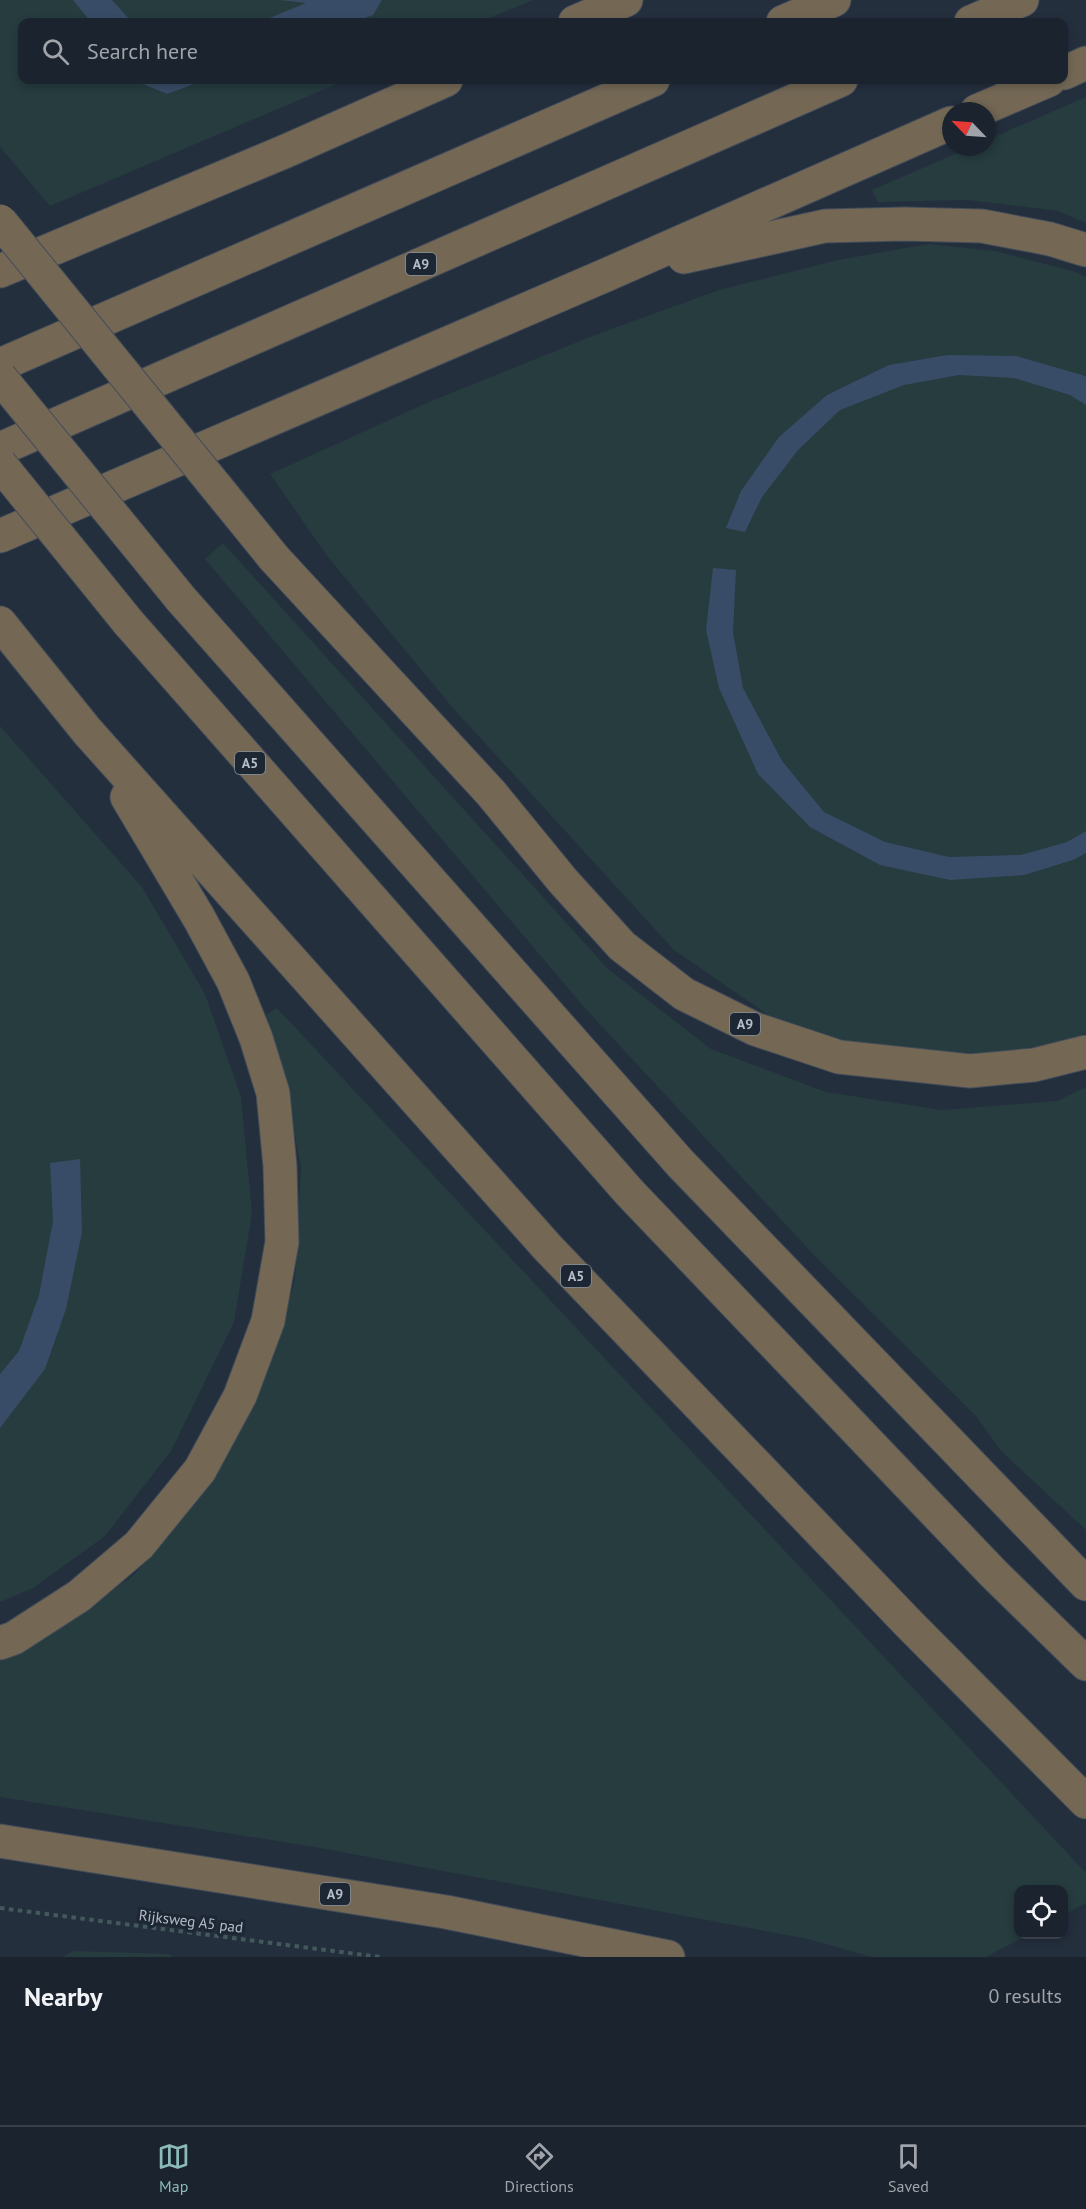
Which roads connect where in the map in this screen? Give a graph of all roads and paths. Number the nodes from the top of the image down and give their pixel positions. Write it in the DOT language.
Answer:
graph roads {
  1 [pos="626,0"];
  2 [pos="834,0"];
  3 [pos="1022,0"];
  4 [pos="584,18"];
  5 [pos="792,18"];
  6 [pos="980,18"];
  7 [pos="1086,63"];
  8 [pos="1068,71"];
  9 [pos="437,84"];
  10 [pos="644,84"];
  11 [pos="832,84"];
  12 [pos="1040,84"];
  13 [pos="996,103"];
  14 [pos="942,127"];
  15 [pos="0,221"];
  16 [pos="1086,250"];
  17 [pos="0,271"];
  18 [pos="606,275"];
  19 [pos="0,365"];
  20 [pos="0,377"];
  21 [pos="0,449"];
  22 [pos="0,464"];
  23 [pos="0,536"];
  24 [pos="0,623"];
  25 [pos="87,731"];
  26 [pos="1086,1052"];
  27 [pos="1086,1584"];
  28 [pos="0,1643"];
  29 [pos="1086,1664"];
  30 [pos="1086,1802"];
  31 [pos="0,1841"];
  32 [pos="0,1908"];
  33 [pos="380,1957"];
  34 [pos="668,1957"];
  1 -- 4 [label="highway"];
  2 -- 5 [label="highway"];
  3 -- 6 [label="highway"];
  7 -- 8 [label="highway"];
  9 -- 17 [label="highway"];
  10 -- 19 [label="highway"];
  11 -- 21 [label="highway, A9"];
  12 -- 13 [label="highway"];
  14 -- 18 [label="highway"];
  15 -- 26 [label="highway, A9, bridge"];
  16 -- 18 [label="highway"];
  18 -- 23 [label="highway"];
  20 -- 27 [label="highway, bridge"];
  22 -- 29 [label="highway, A5, bridge"];
  24 -- 25 [label="highway, A5"];
  25 -- 28 [label="highway, A5"];
  25 -- 30 [label="highway, A5"];
  31 -- 34 [label="highway, A9"];
  32 -- 33 [label="path, Rijksweg A5 pad"];
}
